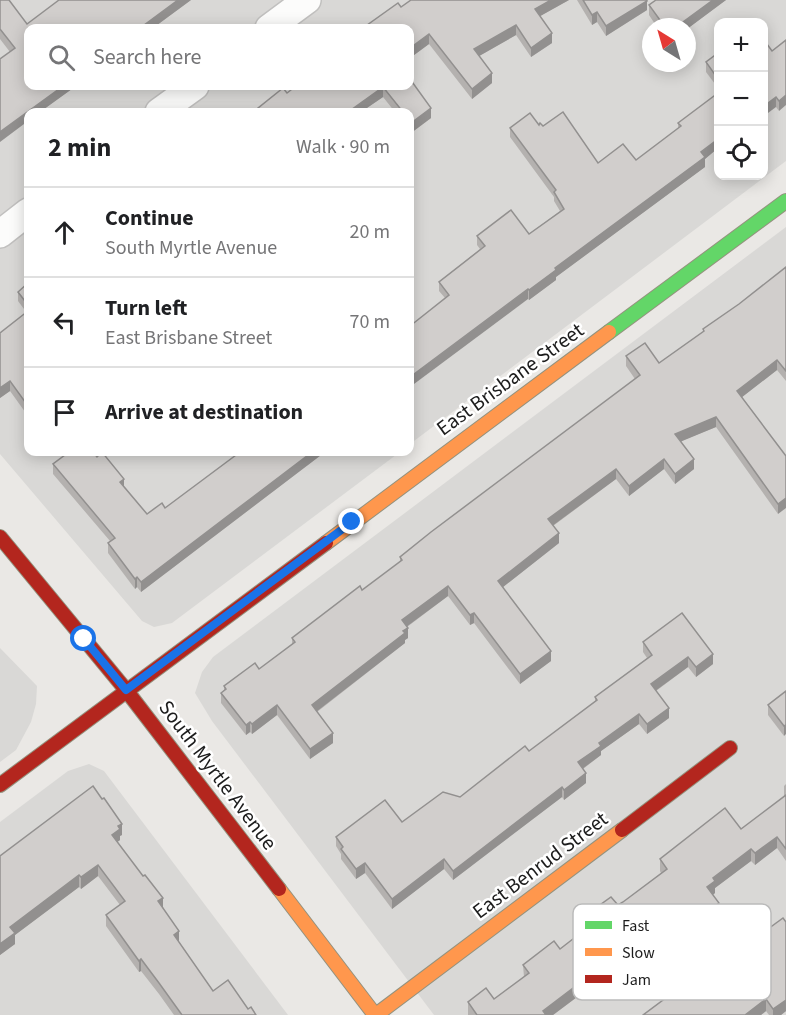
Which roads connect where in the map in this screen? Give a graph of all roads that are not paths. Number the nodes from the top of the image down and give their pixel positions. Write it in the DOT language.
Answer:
graph roads {
  1 [pos="307,0"];
  2 [pos="274,24"];
  3 [pos="189,90"];
  4 [pos="165,108"];
  5 [pos="786,201"];
  6 [pos="24,215"];
  7 [pos="0,234"];
  8 [pos="0,537"];
  9 [pos="126,690"];
  10 [pos="730,748"];
  11 [pos="0,784"];
  12 [pos="376,1015"];
  1 -- 2 [label="street"];
  3 -- 4 [label="street"];
  5 -- 9 [label="street, East Brisbane Street"];
  6 -- 7 [label="street"];
  8 -- 9 [label="street, South Myrtle Avenue"];
  9 -- 11 [label="street, East Brisbane Street"];
  9 -- 12 [label="street, South Myrtle Avenue"];
  10 -- 12 [label="street, East Benrud Street"];
}
